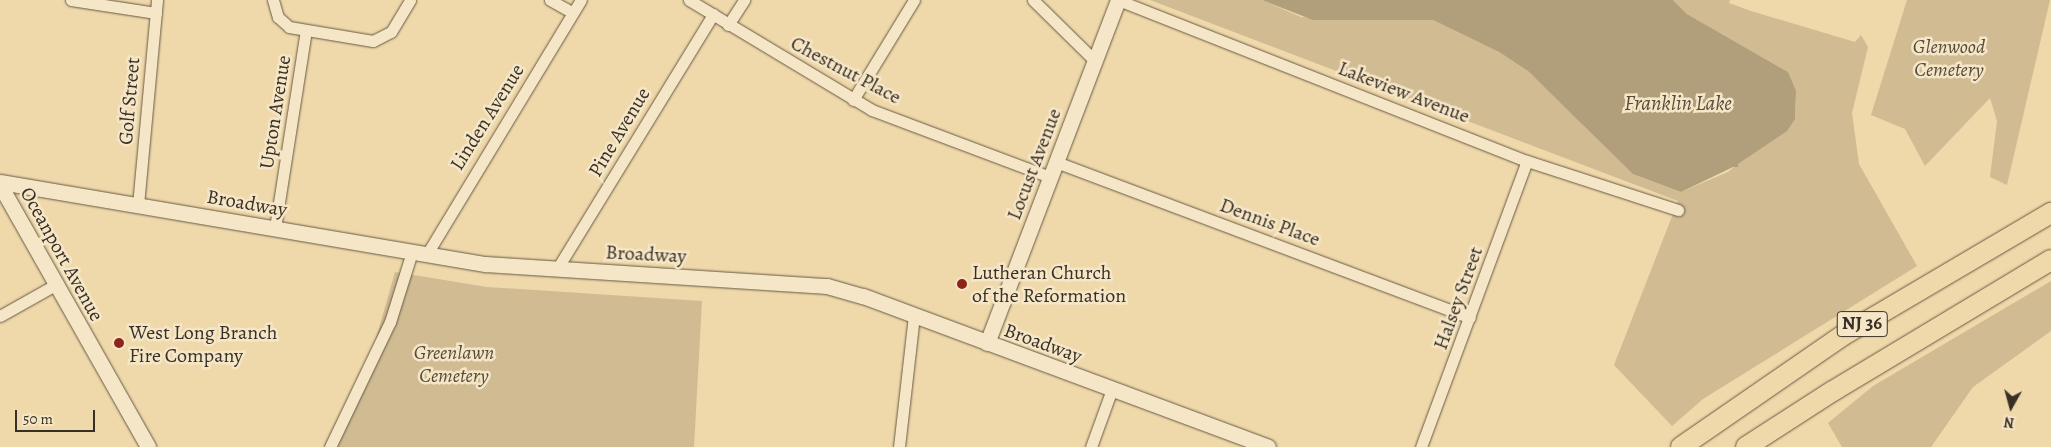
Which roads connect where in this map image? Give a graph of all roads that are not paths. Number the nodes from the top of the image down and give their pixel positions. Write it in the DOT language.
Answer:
graph roads {
  1 [pos="71,0"];
  2 [pos="157,0"];
  3 [pos="273,0"];
  4 [pos="410,0"];
  5 [pos="550,0"];
  6 [pos="581,0"];
  7 [pos="689,0"];
  8 [pos="744,0"];
  9 [pos="914,0"];
  10 [pos="1033,0"];
  11 [pos="1118,0"];
  12 [pos="156,13"];
  13 [pos="572,13"];
  14 [pos="713,14"];
  15 [pos="728,25"];
  16 [pos="306,31"];
  17 [pos="1094,60"];
  18 [pos="853,100"];
  19 [pos="1527,161"];
  20 [pos="1056,162"];
  21 [pos="1050,178"];
  22 [pos="0,184"];
  23 [pos="138,205"];
  24 [pos="1678,210"];
  25 [pos="2051,213"];
  26 [pos="275,228"];
  27 [pos="412,252"];
  28 [pos="427,254"];
  29 [pos="2051,260"];
  30 [pos="557,269"];
  31 [pos="55,285"];
  32 [pos="914,315"];
  33 [pos="0,316"];
  34 [pos="1470,318"];
  35 [pos="987,343"];
  36 [pos="1112,389"];
  37 [pos="148,447"];
  38 [pos="330,447"];
  39 [pos="899,447"];
  40 [pos="1091,447"];
  41 [pos="1268,447"];
  42 [pos="1421,447"];
  43 [pos="1681,447"];
  44 [pos="1746,447"];
  1 -- 12 [label="street"];
  2 -- 12 [label="street, Golf Street"];
  3 -- 16 [label="street"];
  4 -- 16 [label="street"];
  5 -- 13 [label="street"];
  6 -- 13 [label="street, Linden Avenue"];
  7 -- 14 [label="street, Chestnut Place"];
  8 -- 15 [label="street"];
  9 -- 18 [label="street"];
  10 -- 17 [label="street"];
  11 -- 17 [label="street, Locust Avenue"];
  11 -- 19 [label="street, Lakeview Avenue"];
  12 -- 23 [label="street, Golf Street"];
  13 -- 28 [label="street, Linden Avenue"];
  14 -- 15 [label="street, Chestnut Place"];
  14 -- 30 [label="street, Pine Avenue"];
  15 -- 18 [label="street, Chestnut Place"];
  16 -- 26 [label="street, Upton Avenue"];
  17 -- 20 [label="street, Locust Avenue"];
  18 -- 21 [label="street, Chestnut Place"];
  19 -- 24 [label="street, Lakeview Avenue"];
  19 -- 34 [label="street, Halsey Street"];
  20 -- 21 [label="street, Locust Avenue"];
  20 -- 34 [label="street, Dennis Place"];
  21 -- 35 [label="street, Locust Avenue"];
  22 -- 23 [label="street, Broadway"];
  22 -- 31 [label="street, Oceanport Avenue"];
  23 -- 26 [label="street, Broadway"];
  25 -- 43 [label="highway, NJ 36"];
  26 -- 27 [label="street, Broadway"];
  27 -- 28 [label="street, Broadway"];
  27 -- 38 [label="street"];
  28 -- 30 [label="street, Broadway"];
  29 -- 44 [label="highway, NJ 36"];
  30 -- 32 [label="street, Broadway"];
  31 -- 33 [label="street"];
  31 -- 37 [label="street, Oceanport Avenue"];
  32 -- 35 [label="street, Broadway"];
  32 -- 39 [label="street"];
  34 -- 42 [label="street, Halsey Street"];
  35 -- 36 [label="street, Broadway"];
  36 -- 40 [label="street"];
  36 -- 41 [label="street, Broadway"];
}
